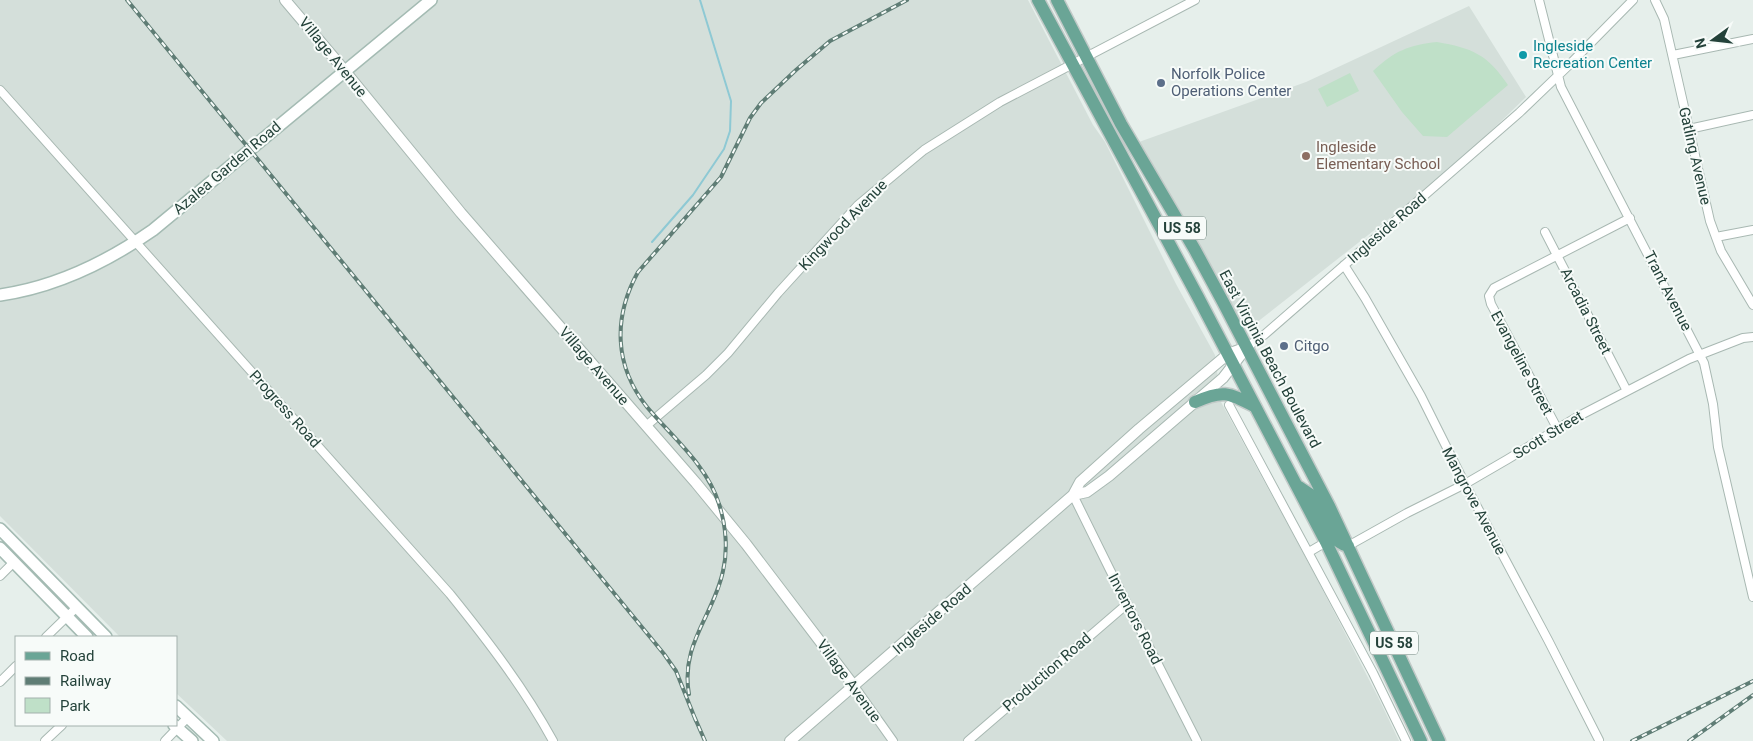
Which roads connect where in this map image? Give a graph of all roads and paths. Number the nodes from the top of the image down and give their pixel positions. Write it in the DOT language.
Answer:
graph roads {
  1 [pos="286,0"];
  2 [pos="431,0"];
  3 [pos="1038,0"];
  4 [pos="1057,0"];
  5 [pos="1195,0"];
  6 [pos="1539,0"];
  7 [pos="1633,0"];
  8 [pos="1655,0"];
  9 [pos="1753,39"];
  10 [pos="1672,56"];
  11 [pos="1086,57"];
  12 [pos="1072,65"];
  13 [pos="345,71"];
  14 [pos="1558,77"];
  15 [pos="0,90"];
  16 [pos="1753,115"];
  17 [pos="1689,129"];
  18 [pos="1630,218"];
  19 [pos="1753,230"];
  20 [pos="1545,232"];
  21 [pos="1716,237"];
  22 [pos="135,242"];
  23 [pos="1557,255"];
  24 [pos="1344,265"];
  25 [pos="0,295"];
  26 [pos="1753,306"];
  27 [pos="1753,337"];
  28 [pos="1247,347"];
  29 [pos="1228,354"];
  30 [pos="1701,354"];
  31 [pos="1234,366"];
  32 [pos="1627,391"];
  33 [pos="1195,402"];
  34 [pos="1229,404"];
  35 [pos="1254,406"];
  36 [pos="646,426"];
  37 [pos="1557,428"];
  38 [pos="1295,484"];
  39 [pos="1464,484"];
  40 [pos="1073,495"];
  41 [pos="0,528"];
  42 [pos="1326,542"];
  43 [pos="1348,546"];
  44 [pos="0,548"];
  45 [pos="1309,552"];
  46 [pos="14,562"];
  47 [pos="1340,571"];
  48 [pos="0,576"];
  49 [pos="1753,597"];
  50 [pos="1127,604"];
  51 [pos="77,607"];
  52 [pos="67,617"];
  53 [pos="47,636"];
  54 [pos="86,636"];
  55 [pos="105,636"];
  56 [pos="15,667"];
  57 [pos="0,682"];
  58 [pos="854,686"];
  59 [pos="178,708"];
  60 [pos="188,717"];
  61 [pos="178,724"];
  62 [pos="61,726"];
  63 [pos="176,726"];
  64 [pos="1599,740"];
  65 [pos="45,741"];
  66 [pos="165,741"];
  67 [pos="192,741"];
  68 [pos="213,741"];
  69 [pos="553,741"];
  70 [pos="790,741"];
  71 [pos="893,741"];
  72 [pos="968,741"];
  73 [pos="1197,741"];
  74 [pos="1406,741"];
  75 [pos="1421,741"];
  76 [pos="1439,741"];
  1 -- 13 [label="street, Village Avenue"];
  2 -- 13 [label="main road, Azalea Garden Road"];
  3 -- 12 [label="main road, US 58"];
  4 -- 11 [label="main road, East Virginia Beach Boulevard / US 58"];
  5 -- 11 [label="street, Kingwood Avenue"];
  6 -- 14 [label="street, Trant Avenue"];
  7 -- 14 [label="street, Ingleside Road"];
  8 -- 10 [label="street, Gatling Avenue"];
  9 -- 10 [label="street"];
  10 -- 17 [label="street, Gatling Avenue"];
  11 -- 12 [label="street, Kingwood Avenue"];
  11 -- 28 [label="main road, East Virginia Beach Boulevard / US 58"];
  12 -- 29 [label="main road, US 58"];
  12 -- 36 [label="street, Kingwood Avenue"];
  13 -- 22 [label="main road, Azalea Garden Road"];
  13 -- 36 [label="street, Village Avenue"];
  14 -- 18 [label="street, Trant Avenue"];
  14 -- 24 [label="street, Ingleside Road"];
  15 -- 22 [label="street, Progress Road"];
  16 -- 17 [label="street"];
  17 -- 21 [label="street, Gatling Avenue"];
  18 -- 23 [label="street"];
  18 -- 30 [label="street, Trant Avenue"];
  19 -- 21 [label="street"];
  20 -- 23 [label="street, Arcadia Street"];
  21 -- 26 [label="street, Gatling Avenue"];
  22 -- 25 [label="main road, Azalea Garden Road"];
  22 -- 69 [label="street, Progress Road"];
  23 -- 32 [label="street, Arcadia Street"];
  23 -- 37 [label="street, Evangeline Street"];
  24 -- 28 [label="street, Ingleside Road"];
  24 -- 39 [label="street, Mangrove Avenue"];
  27 -- 30 [label="street, Scott Street"];
  28 -- 29 [label="street, Ingleside Road"];
  28 -- 31 [label="street, Ingleside Road"];
  28 -- 43 [label="main road, East Virginia Beach Boulevard / US 58"];
  29 -- 31 [label="main road, US 58"];
  29 -- 40 [label="street, Ingleside Road"];
  30 -- 32 [label="street, Scott Street"];
  30 -- 49 [label="street, Trant Avenue"];
  31 -- 33 [label="street, Ingleside Road"];
  31 -- 35 [label="main road, US 58"];
  32 -- 37 [label="street, Scott Street"];
  33 -- 35 [label="main road"];
  33 -- 40 [label="street, Ingleside Road"];
  34 -- 45 [label="street"];
  35 -- 38 [label="main road, US 58"];
  36 -- 58 [label="street, Village Avenue"];
  37 -- 39 [label="street, Scott Street"];
  38 -- 42 [label="main road, US 58"];
  38 -- 43 [label="main road"];
  39 -- 43 [label="street, Scott Street"];
  39 -- 64 [label="street, Mangrove Avenue"];
  40 -- 50 [label="street, Inventors Road"];
  40 -- 58 [label="street, Ingleside Road"];
  41 -- 51 [label="main road"];
  42 -- 45 [label="street"];
  42 -- 47 [label="main road, US 58"];
  43 -- 47 [label="main road"];
  43 -- 76 [label="main road, East Virginia Beach Boulevard / US 58"];
  44 -- 46 [label="main road"];
  45 -- 74 [label="street"];
  46 -- 48 [label="street"];
  46 -- 52 [label="main road"];
  47 -- 75 [label="main road, US 58"];
  50 -- 72 [label="street, Production Road"];
  50 -- 73 [label="street, Inventors Road"];
  51 -- 52 [label="street"];
  51 -- 55 [label="main road"];
  52 -- 53 [label="street"];
  52 -- 54 [label="main road"];
  56 -- 57 [label="street"];
  58 -- 70 [label="street, Ingleside Road"];
  58 -- 71 [label="street, Village Avenue"];
  59 -- 60 [label="main road"];
  60 -- 61 [label="street"];
  60 -- 68 [label="main road"];
  62 -- 65 [label="street"];
  63 -- 66 [label="street"];
  63 -- 67 [label="main road"];
}
